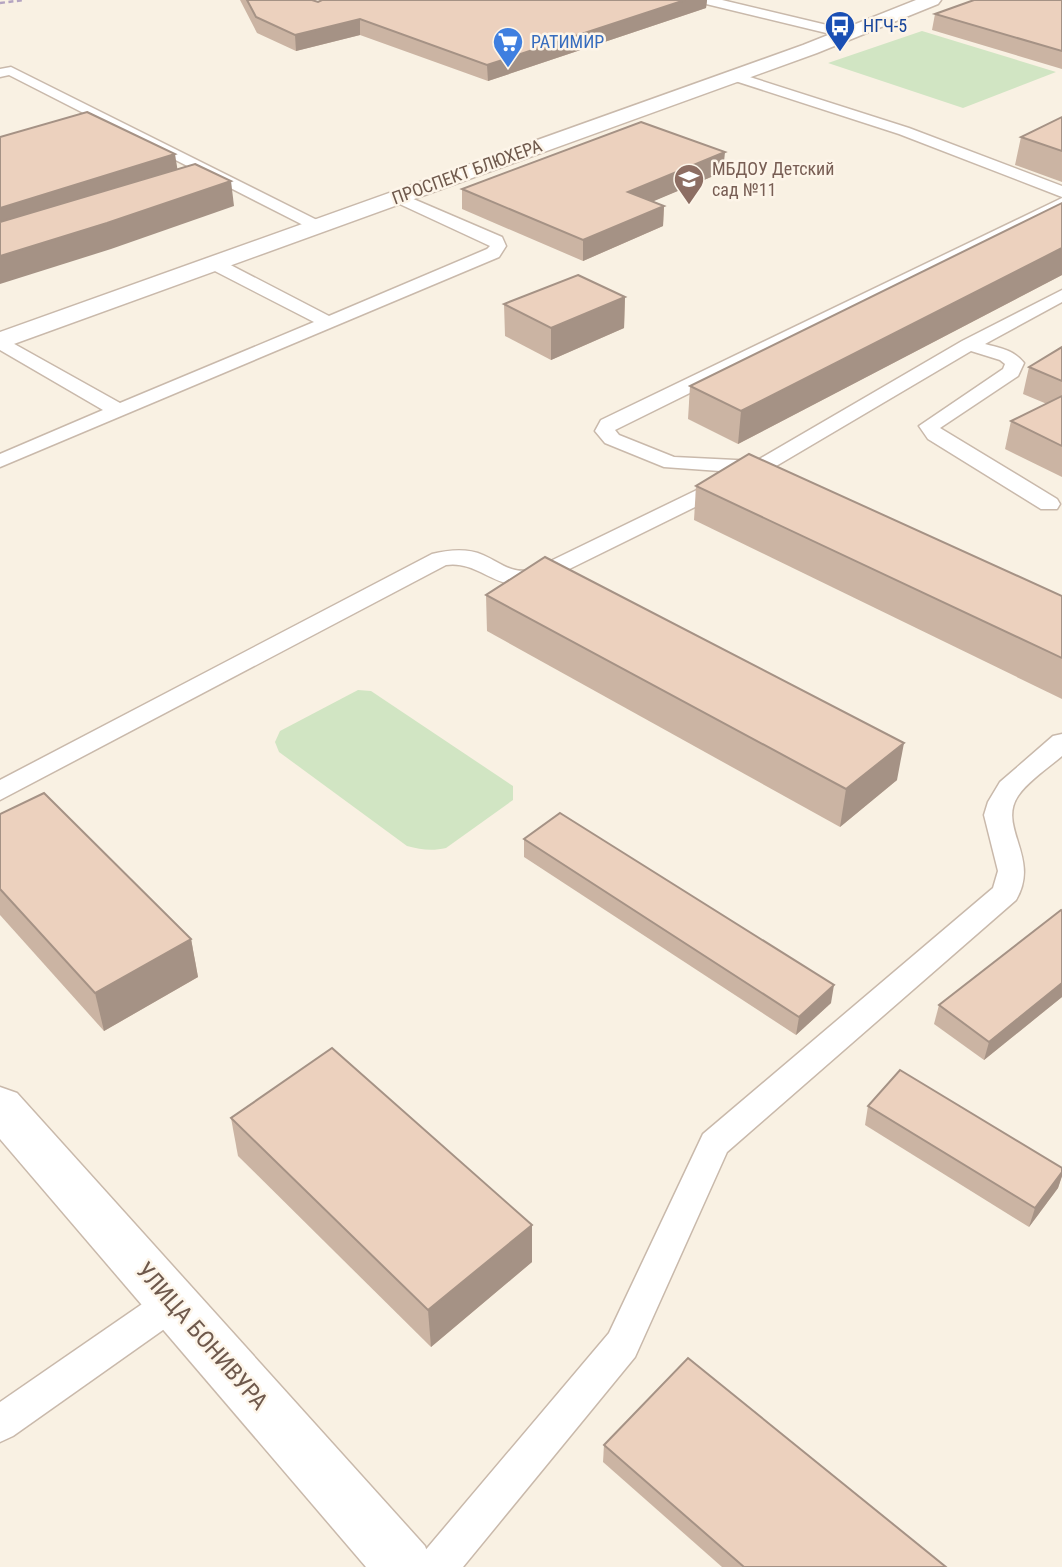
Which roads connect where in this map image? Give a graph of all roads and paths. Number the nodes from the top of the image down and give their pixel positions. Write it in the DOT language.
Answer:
graph roads {
  1 [pos="706,0"];
  2 [pos="932,0"];
  3 [pos="847,34"];
  4 [pos="0,73"];
  5 [pos="734,76"];
  6 [pos="112,121"];
  7 [pos="87,129"];
  8 [pos="215,175"];
  9 [pos="190,183"];
  10 [pos="1062,192"];
  11 [pos="397,197"];
  12 [pos="1062,203"];
  13 [pos="315,225"];
  14 [pos="215,264"];
  15 [pos="1062,295"];
  16 [pos="327,322"];
  17 [pos="0,342"];
  18 [pos="969,345"];
  19 [pos="119,411"];
  20 [pos="0,461"];
  21 [pos="759,467"];
  22 [pos="785,479"];
  23 [pos="1058,504"];
  24 [pos="1062,741"];
  25 [pos="0,791"];
  26 [pos="0,1106"];
  27 [pos="174,1302"];
  28 [pos="0,1424"];
  29 [pos="404,1567"];
  30 [pos="437,1567"];
  1 -- 3 [label="lane"];
  2 -- 3 [label="street, ПРОСПЕКТ БЛЮХЕРА"];
  3 -- 5 [label="street, ПРОСПЕКТ БЛЮХЕРА"];
  4 -- 6 [label="lane"];
  5 -- 10 [label="lane"];
  5 -- 11 [label="street, ПРОСПЕКТ БЛЮХЕРА"];
  6 -- 7 [label="lane"];
  6 -- 8 [label="lane"];
  8 -- 9 [label="lane"];
  8 -- 13 [label="lane"];
  11 -- 13 [label="street, ПРОСПЕКТ БЛЮХЕРА"];
  11 -- 16 [label="lane"];
  12 -- 21 [label="lane"];
  13 -- 14 [label="street, ПРОСПЕКТ БЛЮХЕРА"];
  14 -- 16 [label="lane"];
  14 -- 17 [label="street, ПРОСПЕКТ БЛЮХЕРА"];
  15 -- 18 [label="lane"];
  16 -- 19 [label="lane"];
  17 -- 19 [label="lane"];
  18 -- 21 [label="lane"];
  18 -- 23 [label="lane"];
  19 -- 20 [label="lane"];
  21 -- 22 [label="lane"];
  21 -- 25 [label="lane"];
  24 -- 30 [label="lane"];
  26 -- 27 [label="street, УЛИЦА БОНИВУРА"];
  27 -- 28 [label="lane"];
  27 -- 29 [label="street, УЛИЦА БОНИВУРА"];
}
